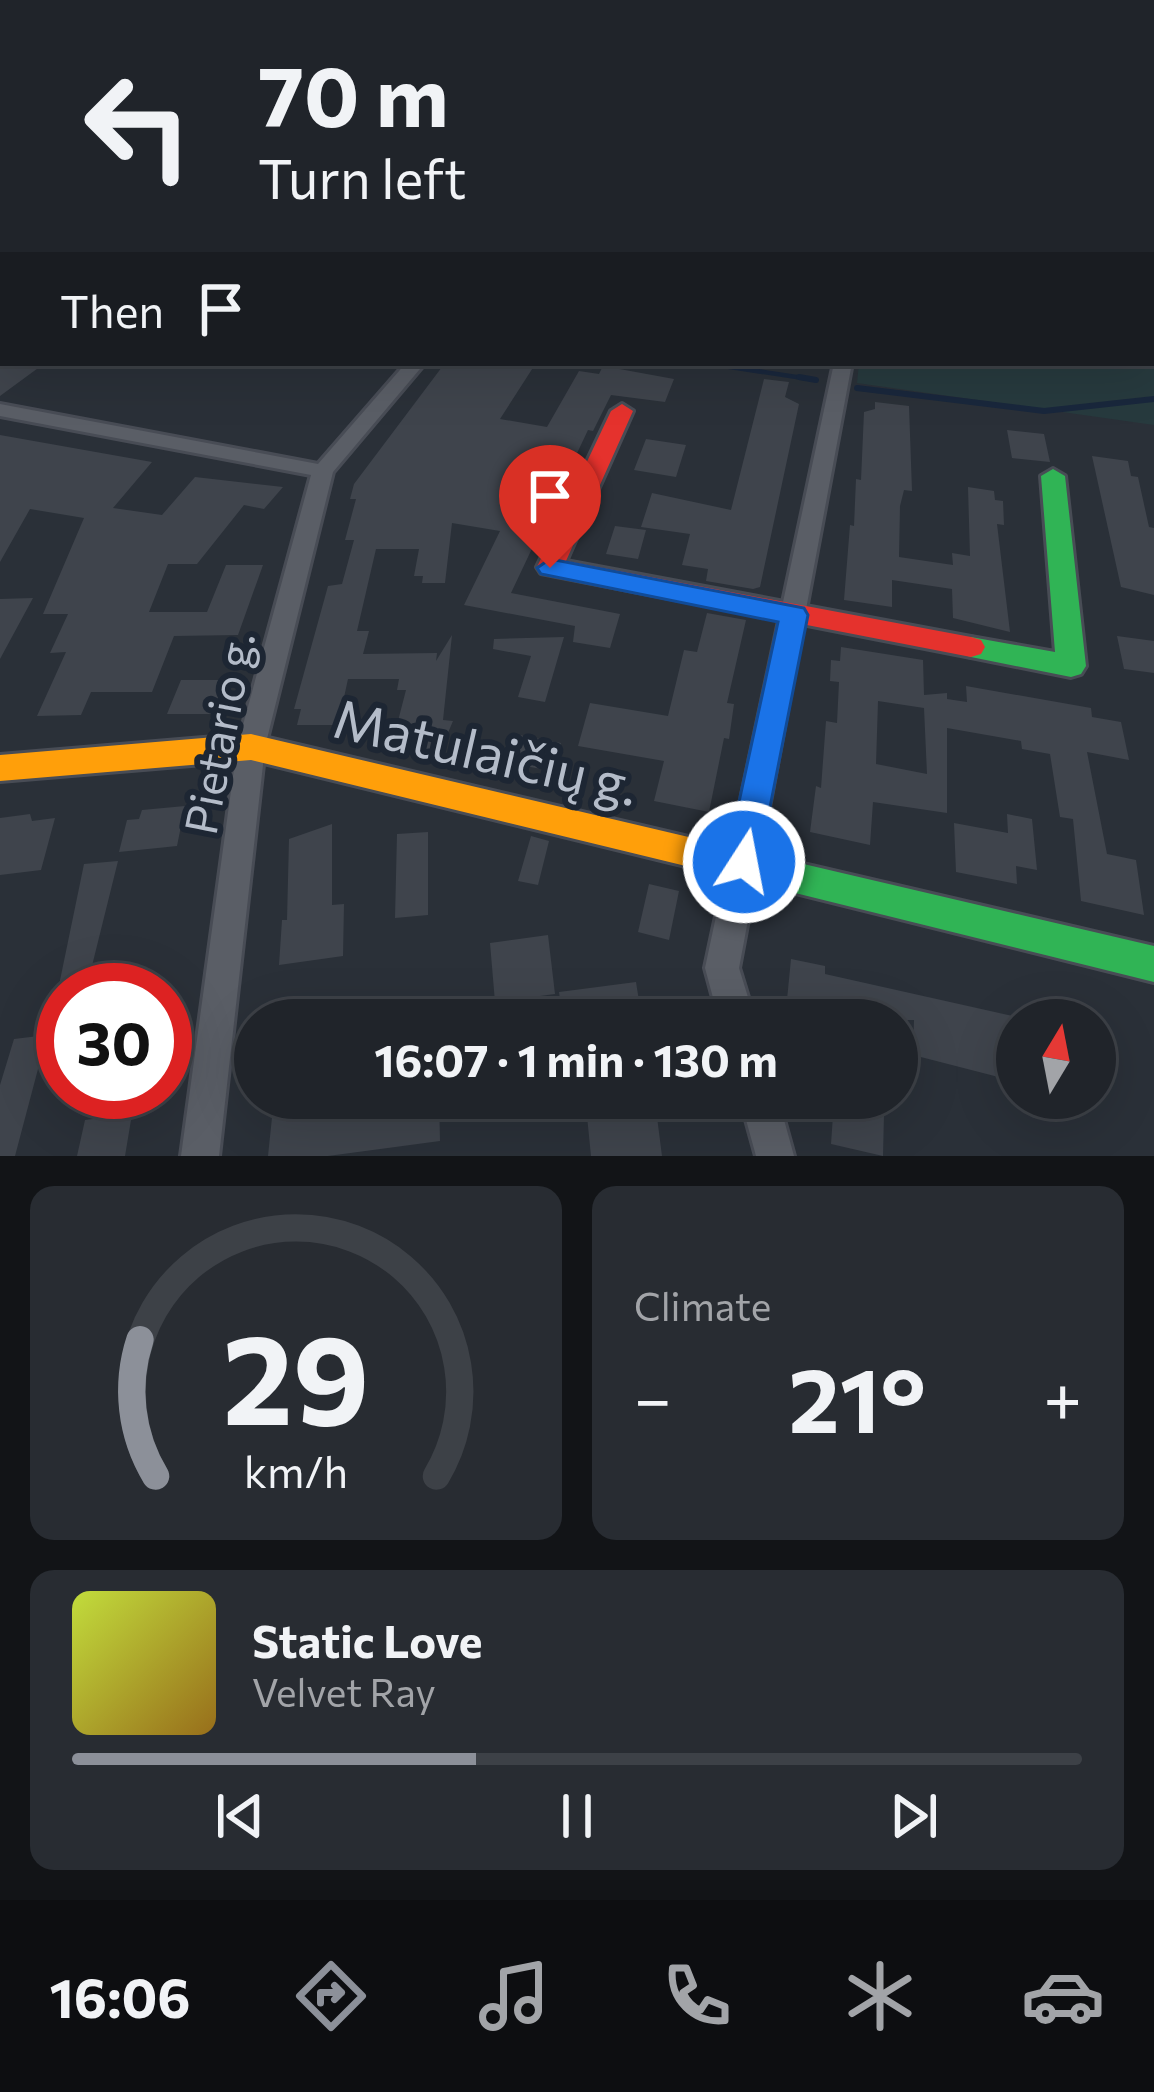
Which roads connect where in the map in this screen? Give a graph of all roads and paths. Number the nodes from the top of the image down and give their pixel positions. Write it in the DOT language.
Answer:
graph roads {
  1 [pos="413,366"];
  2 [pos="842,366"];
  3 [pos="0,410"];
  4 [pos="622,411"];
  5 [pos="323,471"];
  6 [pos="1053,476"];
  7 [pos="794,615"];
  8 [pos="251,747"];
  9 [pos="0,768"];
  10 [pos="744,862"];
  11 [pos="1154,964"];
  12 [pos="730,999"];
  13 [pos="765,1119"];
  14 [pos="200,1156"];
  15 [pos="775,1156"];
  1 -- 5 [label="street, Pietario g."];
  2 -- 7 [label="street"];
  3 -- 5 [label="street"];
  4 -- 7 [label="street"];
  5 -- 8 [label="street, Pietario g."];
  6 -- 7 [label="street"];
  7 -- 10 [label="street"];
  8 -- 9 [label="street, Matulaičių g."];
  8 -- 10 [label="street, Matulaičių g."];
  8 -- 14 [label="street, Pietario g."];
  10 -- 11 [label="street, Matulaičių g."];
  10 -- 12 [label="street"];
  13 -- 15 [label="street"];
}
